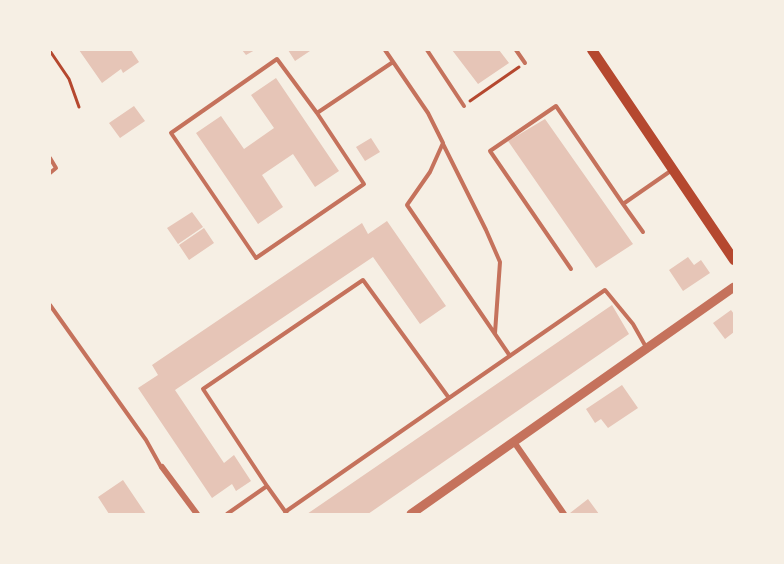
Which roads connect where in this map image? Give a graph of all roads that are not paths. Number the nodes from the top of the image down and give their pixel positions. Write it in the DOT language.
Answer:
graph roads {
  1 [pos="385,50"];
  2 [pos="427,50"];
  3 [pos="516,50"];
  4 [pos="591,50"];
  5 [pos="393,62"];
  6 [pos="525,63"];
  7 [pos="464,106"];
  8 [pos="317,113"];
  9 [pos="443,143"];
  10 [pos="50,158"];
  11 [pos="673,170"];
  12 [pos="50,172"];
  13 [pos="623,204"];
  14 [pos="643,232"];
  15 [pos="735,260"];
  16 [pos="571,269"];
  17 [pos="735,287"];
  18 [pos="50,305"];
  19 [pos="495,334"];
  20 [pos="647,348"];
  21 [pos="510,356"];
  22 [pos="449,398"];
  23 [pos="514,442"];
  24 [pos="162,467"];
  25 [pos="267,486"];
  26 [pos="286,513"];
  27 [pos="197,514"];
  28 [pos="227,514"];
  29 [pos="411,514"];
  30 [pos="564,514"];
  1 -- 5 [label="lane"];
  2 -- 7 [label="lane"];
  3 -- 6 [label="lane"];
  4 -- 11 [label="main road"];
  5 -- 8 [label="lane"];
  5 -- 9 [label="lane"];
  8 -- 8 [label="lane"];
  9 -- 19 [label="lane"];
  9 -- 19 [label="lane"];
  10 -- 12 [label="lane"];
  11 -- 13 [label="lane"];
  11 -- 15 [label="main road"];
  13 -- 14 [label="lane"];
  13 -- 16 [label="lane"];
  17 -- 20 [label="street"];
  18 -- 24 [label="lane"];
  19 -- 21 [label="lane"];
  20 -- 21 [label="lane"];
  20 -- 23 [label="street"];
  21 -- 22 [label="lane"];
  22 -- 25 [label="lane"];
  22 -- 26 [label="lane"];
  23 -- 29 [label="street"];
  23 -- 30 [label="street"];
  24 -- 27 [label="street"];
  25 -- 26 [label="lane"];
  25 -- 28 [label="lane"];
}
